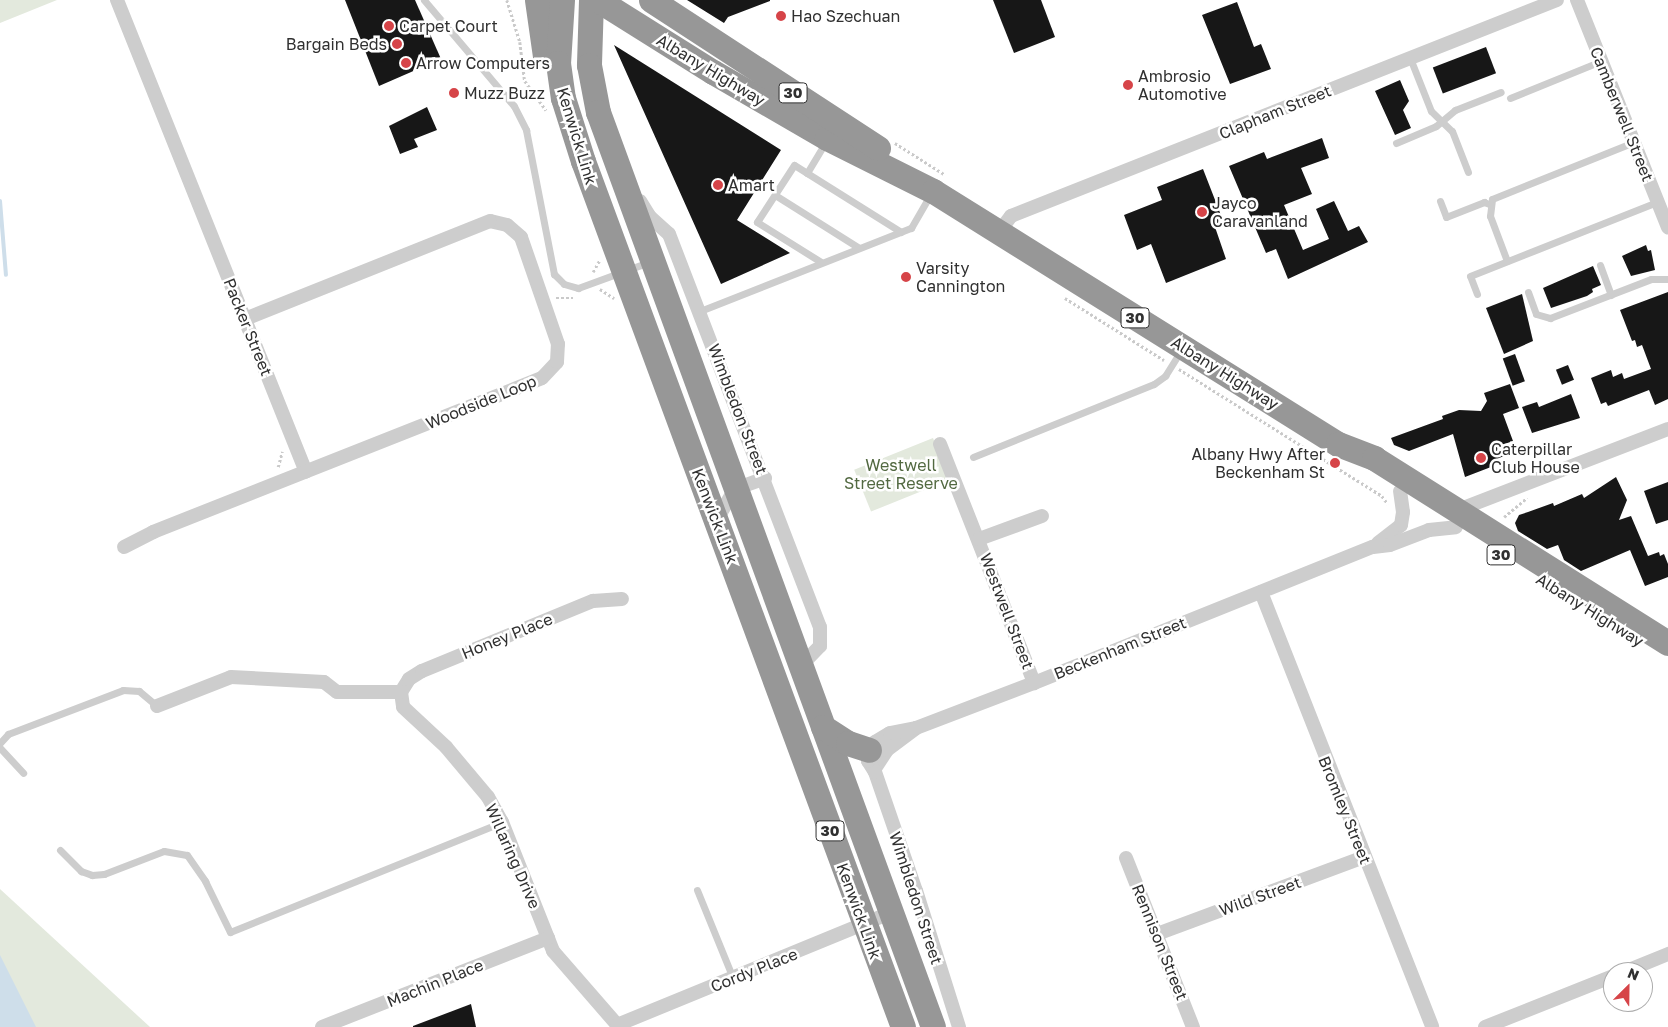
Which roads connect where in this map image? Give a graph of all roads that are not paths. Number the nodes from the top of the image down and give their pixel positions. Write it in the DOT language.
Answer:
graph roads {
  1 [pos="117,0"];
  2 [pos="424,0"];
  3 [pos="537,0"];
  4 [pos="562,0"];
  5 [pos="591,0"];
  6 [pos="598,0"];
  7 [pos="651,0"];
  8 [pos="1557,0"];
  9 [pos="1576,0"];
  10 [pos="1410,58"];
  11 [pos="1601,61"];
  12 [pos="1500,92"];
  13 [pos="563,98"];
  14 [pos="1510,98"];
  15 [pos="1442,121"];
  16 [pos="827,138"];
  17 [pos="1634,142"];
  18 [pos="1396,143"];
  19 [pos="615,160"];
  20 [pos="1468,172"];
  21 [pos="807,173"];
  22 [pos="943,185"];
  23 [pos="775,195"];
  24 [pos="1440,201"];
  25 [pos="1657,202"];
  26 [pos="1489,204"];
  27 [pos="1668,228"];
  28 [pos="901,232"];
  29 [pos="999,232"];
  30 [pos="859,248"];
  31 [pos="651,261"];
  32 [pos="1508,261"];
  33 [pos="821,262"];
  34 [pos="1600,265"];
  35 [pos="624,273"];
  36 [pos="1668,279"];
  37 [pos="1528,292"];
  38 [pos="1477,294"];
  39 [pos="1611,295"];
  40 [pos="700,311"];
  41 [pos="245,319"];
  42 [pos="1177,356"];
  43 [pos="1668,429"];
  44 [pos="940,444"];
  45 [pos="1338,444"];
  46 [pos="973,457"];
  47 [pos="306,472"];
  48 [pos="764,478"];
  49 [pos="735,488"];
  50 [pos="1397,501"];
  51 [pos="1042,516"];
  52 [pos="717,519"];
  53 [pos="1457,519"];
  54 [pos="979,540"];
  55 [pos="124,547"];
  56 [pos="1373,547"];
  57 [pos="1262,592"];
  58 [pos="622,599"];
  59 [pos="1668,642"];
  60 [pos="1668,659"];
  61 [pos="801,666"];
  62 [pos="1034,682"];
  63 [pos="401,692"];
  64 [pos="157,706"];
  65 [pos="823,727"];
  66 [pos="916,728"];
  67 [pos="0,743"];
  68 [pos="0,748"];
  69 [pos="872,760"];
  70 [pos="23,773"];
  71 [pos="502,822"];
  72 [pos="60,850"];
  73 [pos="1126,858"];
  74 [pos="1364,858"];
  75 [pos="697,890"];
  76 [pos="890,914"];
  77 [pos="863,925"];
  78 [pos="1157,934"];
  79 [pos="548,938"];
  80 [pos="1668,954"];
  81 [pos="1648,962"];
  82 [pos="733,978"];
  83 [pos="1603,980"];
  84 [pos="618,1026"];
  85 [pos="322,1027"];
  86 [pos="903,1027"];
  87 [pos="933,1027"];
  88 [pos="959,1027"];
  89 [pos="1193,1027"];
  90 [pos="1432,1027"];
  91 [pos="1485,1027"];
  1 -- 41 [label="street, Packer Street"];
  2 -- 35 [label="lane"];
  3 -- 13 [label="highway"];
  4 -- 13 [label="highway, Kenwick Link / 30"];
  5 -- 19 [label="highway, Kenwick Link / 30"];
  6 -- 16 [label="highway, Albany Highway / 30"];
  7 -- 22 [label="highway, Albany Highway / 30"];
  8 -- 10 [label="street, Clapham Street"];
  9 -- 11 [label="street, Camberwell Street"];
  10 -- 15 [label="lane"];
  10 -- 29 [label="street, Clapham Street"];
  11 -- 14 [label="lane"];
  11 -- 17 [label="street, Camberwell Street"];
  12 -- 15 [label="lane"];
  13 -- 35 [label="highway, Kenwick Link / 30"];
  15 -- 18 [label="lane"];
  15 -- 20 [label="lane"];
  16 -- 21 [label="lane"];
  16 -- 22 [label="highway, Albany Highway / 30"];
  17 -- 25 [label="street, Camberwell Street"];
  17 -- 26 [label="lane"];
  19 -- 31 [label="highway, Kenwick Link / 30"];
  19 -- 40 [label="street, Wimbledon Street"];
  21 -- 23 [label="lane"];
  21 -- 28 [label="lane"];
  22 -- 28 [label="lane"];
  22 -- 29 [label="highway, Albany Highway / 30"];
  23 -- 30 [label="lane"];
  23 -- 33 [label="lane"];
  24 -- 26 [label="lane"];
  25 -- 27 [label="street, Camberwell Street"];
  25 -- 32 [label="lane"];
  26 -- 32 [label="lane"];
  28 -- 30 [label="lane"];
  29 -- 42 [label="highway, Albany Highway / 30"];
  30 -- 33 [label="lane"];
  31 -- 35 [label="lane"];
  31 -- 49 [label="highway, Kenwick Link / 30"];
  32 -- 38 [label="lane"];
  33 -- 40 [label="lane"];
  34 -- 39 [label="lane"];
  35 -- 52 [label="highway, Kenwick Link / 30"];
  36 -- 39 [label="lane"];
  37 -- 39 [label="lane"];
  40 -- 48 [label="street, Wimbledon Street"];
  41 -- 47 [label="street, Packer Street"];
  41 -- 47 [label="street, Woodside Loop"];
  42 -- 45 [label="highway, Albany Highway / 30"];
  42 -- 46 [label="lane"];
  43 -- 53 [label="street, Beckenham Street"];
  44 -- 54 [label="street, Westwell Street"];
  45 -- 50 [label="highway, Albany Highway / 30"];
  45 -- 53 [label="highway, Albany Highway / 30"];
  47 -- 55 [label="street"];
  48 -- 49 [label="street"];
  48 -- 61 [label="street, Wimbledon Street"];
  49 -- 52 [label="street"];
  49 -- 61 [label="highway, Kenwick Link / 30"];
  50 -- 53 [label="highway, Albany Highway / 30"];
  50 -- 56 [label="street, Beckenham Street"];
  51 -- 54 [label="street, Westwell Street"];
  52 -- 77 [label="highway, Kenwick Link / 30"];
  53 -- 56 [label="street, Beckenham Street"];
  53 -- 59 [label="highway, Albany Highway / 30"];
  53 -- 60 [label="highway, Albany Highway / 30"];
  54 -- 62 [label="street, Westwell Street"];
  56 -- 57 [label="street, Beckenham Street"];
  57 -- 62 [label="street, Beckenham Street"];
  57 -- 74 [label="street, Bromley Street"];
  58 -- 63 [label="street, Honey Place"];
  61 -- 65 [label="highway, Kenwick Link / 30"];
  62 -- 66 [label="street, Beckenham Street"];
  63 -- 64 [label="street"];
  63 -- 71 [label="street, Willaring Drive"];
  64 -- 67 [label="lane"];
  65 -- 69 [label="highway"];
  65 -- 76 [label="highway, Kenwick Link / 30"];
  66 -- 69 [label="street"];
  66 -- 69 [label="street, Beckenham Street"];
  68 -- 70 [label="lane"];
  69 -- 88 [label="street, Wimbledon Street"];
  71 -- 72 [label="lane"];
  71 -- 79 [label="street, Willaring Drive"];
  73 -- 78 [label="street, Rennison Street"];
  74 -- 78 [label="street, Wild Street"];
  74 -- 90 [label="street, Bromley Street"];
  75 -- 82 [label="lane"];
  76 -- 77 [label="street, Cordy Place"];
  76 -- 87 [label="highway, Kenwick Link / 30"];
  77 -- 82 [label="street, Cordy Place"];
  77 -- 86 [label="highway, Kenwick Link / 30"];
  78 -- 89 [label="street, Rennison Street"];
  79 -- 84 [label="street, Willaring Drive"];
  79 -- 85 [label="street, Machin Place"];
  80 -- 81 [label="street"];
  82 -- 84 [label="street, Cordy Place"];
  83 -- 91 [label="street"];
}
